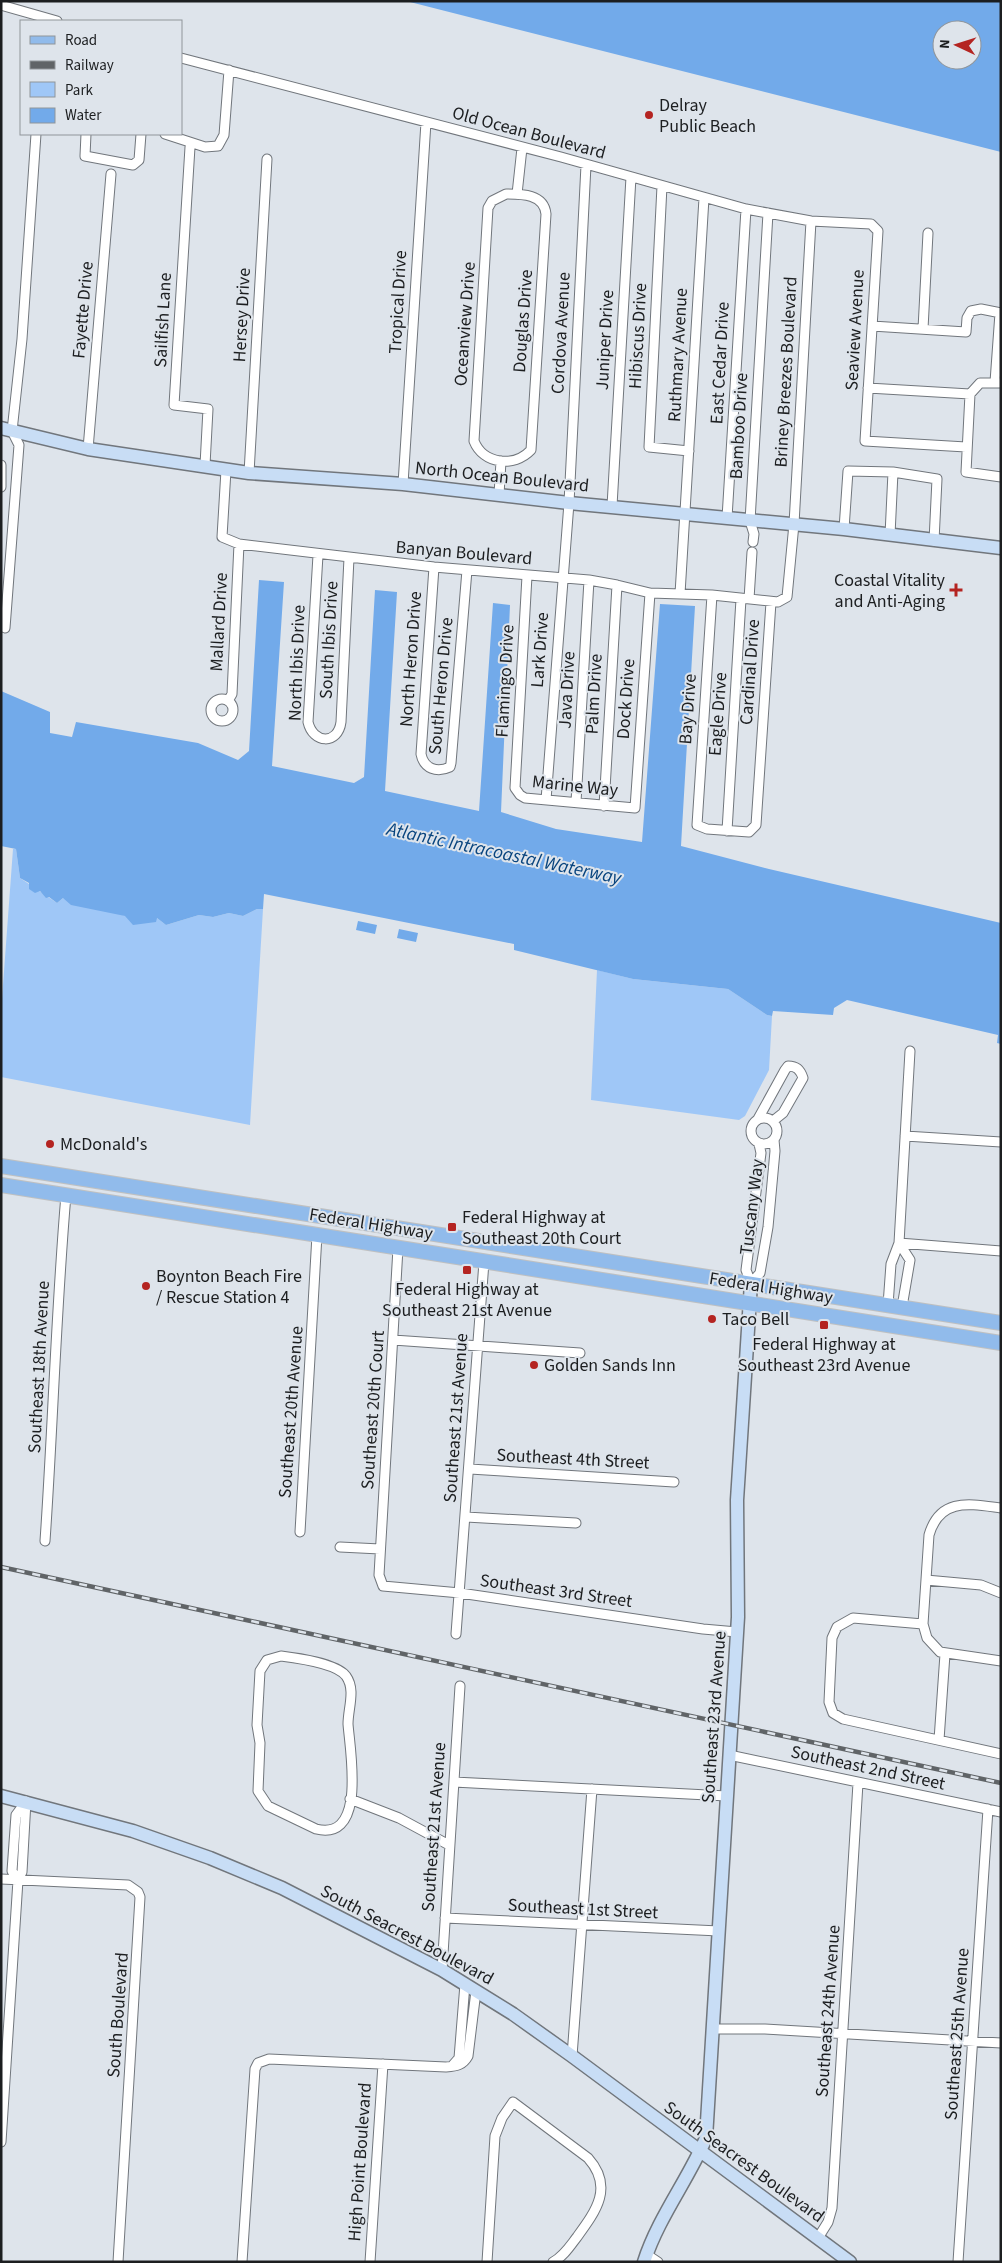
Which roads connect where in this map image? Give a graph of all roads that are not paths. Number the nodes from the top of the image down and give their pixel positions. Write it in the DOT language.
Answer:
graph roads {
  1 [pos="1,5"];
  2 [pos="43,19"];
  3 [pos="182,58"];
  4 [pos="229,70"];
  5 [pos="426,122"];
  6 [pos="36,135"];
  7 [pos="86,135"];
  8 [pos="141,135"];
  9 [pos="168,135"];
  10 [pos="190,147"];
  11 [pos="522,148"];
  12 [pos="267,159"];
  13 [pos="586,165"];
  14 [pos="111,174"];
  15 [pos="631,177"];
  16 [pos="662,186"];
  17 [pos="517,194"];
  18 [pos="704,198"];
  19 [pos="746,209"];
  20 [pos="768,213"];
  21 [pos="811,221"];
  22 [pos="871,224"];
  23 [pos="928,233"];
  24 [pos="1001,313"];
  25 [pos="872,326"];
  26 [pos="923,330"];
  27 [pos="998,382"];
  28 [pos="868,388"];
  29 [pos="970,394"];
  30 [pos="6,429"];
  31 [pos="966,447"];
  32 [pos="88,449"];
  33 [pos="689,451"];
  34 [pos="501,462"];
  35 [pos="1,465"];
  36 [pos="204,466"];
  37 [pos="226,470"];
  38 [pos="892,472"];
  39 [pos="249,473"];
  40 [pos="1001,477"];
  41 [pos="403,484"];
  42 [pos="1,488"];
  43 [pos="499,495"];
  44 [pos="569,503"];
  45 [pos="612,506"];
  46 [pos="684,514"];
  47 [pos="727,518"];
  48 [pos="750,521"];
  49 [pos="793,529"];
  50 [pos="844,529"];
  51 [pos="890,535"];
  52 [pos="934,541"];
  53 [pos="753,542"];
  54 [pos="239,544"];
  55 [pos="1001,548"];
  56 [pos="752,552"];
  57 [pos="318,555"];
  58 [pos="349,558"];
  59 [pos="434,567"];
  60 [pos="467,570"];
  61 [pos="527,576"];
  62 [pos="562,579"];
  63 [pos="589,580"];
  64 [pos="617,584"];
  65 [pos="650,593"];
  66 [pos="680,594"];
  67 [pos="712,595"];
  68 [pos="745,599"];
  69 [pos="771,602"];
  70 [pos="5,628"];
  71 [pos="228,701"];
  72 [pos="341,722"];
  73 [pos="421,754"];
  74 [pos="515,788"];
  75 [pos="546,800"];
  76 [pos="576,802"];
  77 [pos="604,806"];
  78 [pos="636,808"];
  79 [pos="727,831"];
  80 [pos="910,1051"];
  81 [pos="758,1119"];
  82 [pos="773,1121"];
  83 [pos="905,1136"];
  84 [pos="774,1140"];
  85 [pos="1001,1142"];
  86 [pos="759,1144"];
  87 [pos="1,1166"];
  88 [pos="70,1176"];
  89 [pos="89,1180"];
  90 [pos="1,1185"];
  91 [pos="52,1193"];
  92 [pos="66,1195"];
  93 [pos="317,1235"];
  94 [pos="481,1241"];
  95 [pos="900,1243"];
  96 [pos="398,1248"];
  97 [pos="1001,1251"];
  98 [pos="582,1256"];
  99 [pos="466,1258"];
  100 [pos="484,1262"];
  101 [pos="751,1283"];
  102 [pos="749,1303"];
  103 [pos="888,1304"];
  104 [pos="902,1307"];
  105 [pos="1001,1322"];
  106 [pos="871,1323"];
  107 [pos="393,1340"];
  108 [pos="1001,1343"];
  109 [pos="476,1347"];
  110 [pos="580,1353"];
  111 [pos="470,1469"];
  112 [pos="674,1482"];
  113 [pos="1001,1508"];
  114 [pos="466,1517"];
  115 [pos="576,1523"];
  116 [pos="300,1532"];
  117 [pos="45,1541"];
  118 [pos="340,1547"];
  119 [pos="380,1549"];
  120 [pos="379,1575"];
  121 [pos="926,1580"];
  122 [pos="460,1593"];
  123 [pos="1001,1593"];
  124 [pos="923,1624"];
  125 [pos="737,1632"];
  126 [pos="456,1634"];
  127 [pos="946,1654"];
  128 [pos="1001,1661"];
  129 [pos="460,1686"];
  130 [pos="939,1740"];
  131 [pos="1001,1754"];
  132 [pos="729,1755"];
  133 [pos="454,1782"];
  134 [pos="858,1783"];
  135 [pos="592,1789"];
  136 [pos="1,1796"];
  137 [pos="727,1796"];
  138 [pos="350,1799"];
  139 [pos="26,1801"];
  140 [pos="988,1809"];
  141 [pos="1001,1812"];
  142 [pos="449,1845"];
  143 [pos="1,1879"];
  144 [pos="18,1880"];
  145 [pos="445,1918"];
  146 [pos="582,1925"];
  147 [pos="718,1931"];
  148 [pos="442,1970"];
  149 [pos="471,1988"];
  150 [pos="713,2028"];
  151 [pos="5,2033"];
  152 [pos="843,2033"];
  153 [pos="974,2041"];
  154 [pos="1001,2043"];
  155 [pos="572,2056"];
  156 [pos="383,2064"];
  157 [pos="1,2142"];
  158 [pos="700,2152"];
  159 [pos="818,2238"];
  160 [pos="645,2258"];
  161 [pos="118,2262"];
  162 [pos="242,2262"];
  163 [pos="370,2262"];
  164 [pos="487,2262"];
  165 [pos="553,2262"];
  166 [pos="658,2262"];
  167 [pos="850,2262"];
  168 [pos="958,2262"];
  1 -- 2 [label="street"];
  3 -- 4 [label="street, Old Ocean Boulevard"];
  4 -- 5 [label="street, Old Ocean Boulevard"];
  4 -- 9 [label="street"];
  5 -- 11 [label="street, Old Ocean Boulevard"];
  5 -- 41 [label="street, Tropical Drive"];
  6 -- 30 [label="street"];
  7 -- 8 [label="street"];
  10 -- 36 [label="street, Sailfish Lane"];
  11 -- 13 [label="street, Old Ocean Boulevard"];
  11 -- 17 [label="street"];
  12 -- 39 [label="street, Hersey Drive"];
  13 -- 15 [label="street, Old Ocean Boulevard"];
  13 -- 44 [label="street, Cordova Avenue"];
  14 -- 32 [label="street, Fayette Drive"];
  15 -- 16 [label="street, Old Ocean Boulevard"];
  15 -- 45 [label="street, Juniper Drive"];
  16 -- 18 [label="street, Old Ocean Boulevard"];
  16 -- 33 [label="street, Hibiscus Drive"];
  17 -- 34 [label="street, Oceanview Drive"];
  17 -- 34 [label="street, Douglas Drive"];
  18 -- 19 [label="street, Old Ocean Boulevard"];
  18 -- 33 [label="street, Ruthmary Avenue"];
  19 -- 20 [label="street, Old Ocean Boulevard"];
  19 -- 47 [label="street, East Cedar Drive"];
  20 -- 21 [label="street, Old Ocean Boulevard"];
  20 -- 48 [label="street, Bamboo Drive"];
  21 -- 22 [label="street, Old Ocean Boulevard"];
  21 -- 49 [label="street, Briney Breezes Boulevard"];
  22 -- 25 [label="street, Seaview Avenue"];
  23 -- 26 [label="street"];
  24 -- 26 [label="street"];
  24 -- 27 [label="street"];
  25 -- 26 [label="street"];
  25 -- 28 [label="street, Seaview Avenue"];
  27 -- 29 [label="street"];
  28 -- 29 [label="street"];
  28 -- 31 [label="street, Seaview Avenue"];
  29 -- 31 [label="street"];
  30 -- 32 [label="street, North Ocean Boulevard"];
  30 -- 70 [label="street"];
  31 -- 40 [label="street"];
  32 -- 36 [label="street, North Ocean Boulevard"];
  33 -- 46 [label="street, Ruthmary Avenue"];
  34 -- 43 [label="street"];
  35 -- 42 [label="street"];
  36 -- 37 [label="street, North Ocean Boulevard"];
  37 -- 39 [label="street, North Ocean Boulevard"];
  37 -- 54 [label="street"];
  38 -- 50 [label="street"];
  38 -- 51 [label="street"];
  38 -- 52 [label="street"];
  39 -- 41 [label="street, North Ocean Boulevard"];
  41 -- 43 [label="street, North Ocean Boulevard"];
  43 -- 44 [label="street, North Ocean Boulevard"];
  44 -- 45 [label="street, North Ocean Boulevard"];
  44 -- 62 [label="street, Lark Drive"];
  45 -- 46 [label="street, North Ocean Boulevard"];
  46 -- 47 [label="street, North Ocean Boulevard"];
  46 -- 66 [label="street, Ruthmary Avenue"];
  47 -- 48 [label="street, North Ocean Boulevard"];
  48 -- 49 [label="street, North Ocean Boulevard"];
  48 -- 53 [label="street, Bamboo Drive"];
  49 -- 50 [label="street, North Ocean Boulevard"];
  49 -- 69 [label="street, Cardinal Drive"];
  50 -- 51 [label="street, North Ocean Boulevard"];
  51 -- 52 [label="street, North Ocean Boulevard"];
  52 -- 55 [label="street, North Ocean Boulevard"];
  54 -- 57 [label="street, Banyan Boulevard"];
  54 -- 71 [label="street, Mallard Drive"];
  56 -- 68 [label="street, Eagle Drive"];
  57 -- 58 [label="street, Banyan Boulevard"];
  57 -- 72 [label="street, North Ibis Drive"];
  58 -- 59 [label="street, Banyan Boulevard"];
  58 -- 72 [label="street, South Ibis Drive"];
  59 -- 60 [label="street, Banyan Boulevard"];
  59 -- 73 [label="street, North Heron Drive"];
  60 -- 61 [label="street, Banyan Boulevard"];
  60 -- 73 [label="street, South Heron Drive"];
  61 -- 62 [label="street, Banyan Boulevard"];
  61 -- 74 [label="street, Flamingo Drive"];
  62 -- 63 [label="street, Banyan Boulevard"];
  62 -- 75 [label="street, Lark Drive"];
  63 -- 64 [label="street, Banyan Boulevard"];
  63 -- 76 [label="street, Java Drive"];
  64 -- 65 [label="street, Banyan Boulevard"];
  64 -- 77 [label="street, Palm Drive"];
  65 -- 66 [label="street, Banyan Boulevard"];
  65 -- 78 [label="street, Dock Drive"];
  66 -- 67 [label="street, Banyan Boulevard"];
  67 -- 68 [label="street, Banyan Boulevard"];
  67 -- 79 [label="street, Bay Drive"];
  68 -- 69 [label="street, Banyan Boulevard"];
  68 -- 79 [label="street, Eagle Drive"];
  69 -- 79 [label="street, Cardinal Drive"];
  74 -- 75 [label="street, Marine Way"];
  75 -- 76 [label="street, Marine Way"];
  76 -- 77 [label="street, Marine Way"];
  77 -- 78 [label="street, Marine Way"];
  80 -- 83 [label="street"];
  81 -- 82 [label="street"];
  81 -- 82 [label="street, Tuscany Way"];
  81 -- 86 [label="street, Tuscany Way"];
  82 -- 84 [label="street, Tuscany Way"];
  83 -- 85 [label="street"];
  83 -- 95 [label="street"];
  84 -- 86 [label="street, Tuscany Way"];
  84 -- 101 [label="street, Tuscany Way"];
  86 -- 101 [label="street, Tuscany Way"];
  87 -- 88 [label="main road, Federal Highway"];
  88 -- 89 [label="main road, Federal Highway"];
  88 -- 91 [label="main road"];
  89 -- 92 [label="main road"];
  89 -- 94 [label="main road, Federal Highway"];
  90 -- 91 [label="main road, Federal Highway"];
  91 -- 92 [label="main road, Federal Highway"];
  92 -- 93 [label="main road, Federal Highway"];
  92 -- 117 [label="street, Southeast 18th Avenue"];
  93 -- 96 [label="main road, Federal Highway"];
  93 -- 116 [label="street, Southeast 20th Avenue"];
  94 -- 98 [label="main road, Federal Highway"];
  94 -- 99 [label="main road"];
  95 -- 97 [label="street"];
  95 -- 103 [label="street"];
  95 -- 104 [label="street"];
  96 -- 99 [label="main road, Federal Highway"];
  96 -- 107 [label="street, Southeast 20th Court"];
  98 -- 100 [label="main road"];
  98 -- 101 [label="main road, Federal Highway"];
  99 -- 100 [label="main road, Federal Highway"];
  100 -- 102 [label="main road, Federal Highway"];
  100 -- 109 [label="street, Southeast 21st Avenue"];
  101 -- 102 [label="street, Southeast 23rd Avenue"];
  101 -- 103 [label="main road, Federal Highway"];
  102 -- 106 [label="main road, Federal Highway"];
  102 -- 125 [label="street, Southeast 23rd Avenue"];
  103 -- 104 [label="main road, Federal Highway"];
  104 -- 105 [label="main road, Federal Highway"];
  104 -- 106 [label="main road"];
  106 -- 108 [label="main road, Federal Highway"];
  107 -- 109 [label="street"];
  107 -- 119 [label="street, Southeast 20th Court"];
  109 -- 110 [label="street"];
  109 -- 111 [label="street, Southeast 21st Avenue"];
  111 -- 112 [label="street, Southeast 4th Street"];
  111 -- 114 [label="street, Southeast 21st Avenue"];
  113 -- 121 [label="street"];
  114 -- 115 [label="street, Southeast 21st Avenue"];
  114 -- 122 [label="street, Southeast 21st Avenue"];
  118 -- 119 [label="street"];
  119 -- 120 [label="street, Southeast 20th Court"];
  120 -- 122 [label="street, Southeast 3rd Street"];
  121 -- 123 [label="street"];
  121 -- 124 [label="street"];
  122 -- 125 [label="street, Southeast 3rd Street"];
  122 -- 126 [label="street, Southeast 21st Avenue"];
  124 -- 127 [label="street"];
  124 -- 130 [label="street"];
  125 -- 132 [label="street, Southeast 23rd Avenue"];
  127 -- 128 [label="street"];
  127 -- 130 [label="street"];
  129 -- 133 [label="street, Southeast 21st Avenue"];
  130 -- 131 [label="street"];
  132 -- 134 [label="street, Southeast 2nd Street"];
  132 -- 137 [label="street, Southeast 23rd Avenue"];
  133 -- 135 [label="street"];
  133 -- 142 [label="street, Southeast 21st Avenue"];
  134 -- 140 [label="street, Southeast 2nd Street"];
  134 -- 152 [label="street, Southeast 24th Avenue"];
  135 -- 137 [label="street"];
  135 -- 146 [label="street"];
  136 -- 139 [label="street, South Seacrest Boulevard"];
  137 -- 147 [label="street, Southeast 23rd Avenue"];
  138 -- 138 [label="street"];
  138 -- 142 [label="street"];
  139 -- 144 [label="street"];
  139 -- 148 [label="street, South Seacrest Boulevard"];
  140 -- 141 [label="street, Southeast 2nd Street"];
  140 -- 153 [label="street, Southeast 25th Avenue"];
  142 -- 145 [label="street, Southeast 21st Avenue"];
  143 -- 144 [label="street"];
  144 -- 151 [label="street"];
  144 -- 161 [label="street, South Boulevard"];
  145 -- 146 [label="street, Southeast 1st Street"];
  145 -- 148 [label="street, Southeast 21st Avenue"];
  146 -- 147 [label="street, Southeast 1st Street"];
  146 -- 155 [label="street"];
  147 -- 150 [label="street, Southeast 23rd Avenue"];
  148 -- 149 [label="street, South Seacrest Boulevard"];
  149 -- 155 [label="street, South Seacrest Boulevard"];
  149 -- 156 [label="street"];
  150 -- 152 [label="street"];
  150 -- 158 [label="street, Southeast 23rd Avenue"];
  151 -- 157 [label="street"];
  152 -- 153 [label="street"];
  152 -- 159 [label="street, Southeast 24th Avenue"];
  153 -- 154 [label="street"];
  153 -- 168 [label="street, Southeast 25th Avenue"];
  155 -- 158 [label="street, South Seacrest Boulevard"];
  156 -- 162 [label="street"];
  156 -- 163 [label="street, High Point Boulevard"];
  158 -- 159 [label="street, South Seacrest Boulevard"];
  158 -- 160 [label="street, Southeast 23rd Avenue"];
  159 -- 167 [label="street, South Seacrest Boulevard"];
  160 -- 166 [label="street"];
  164 -- 165 [label="street"];
}
